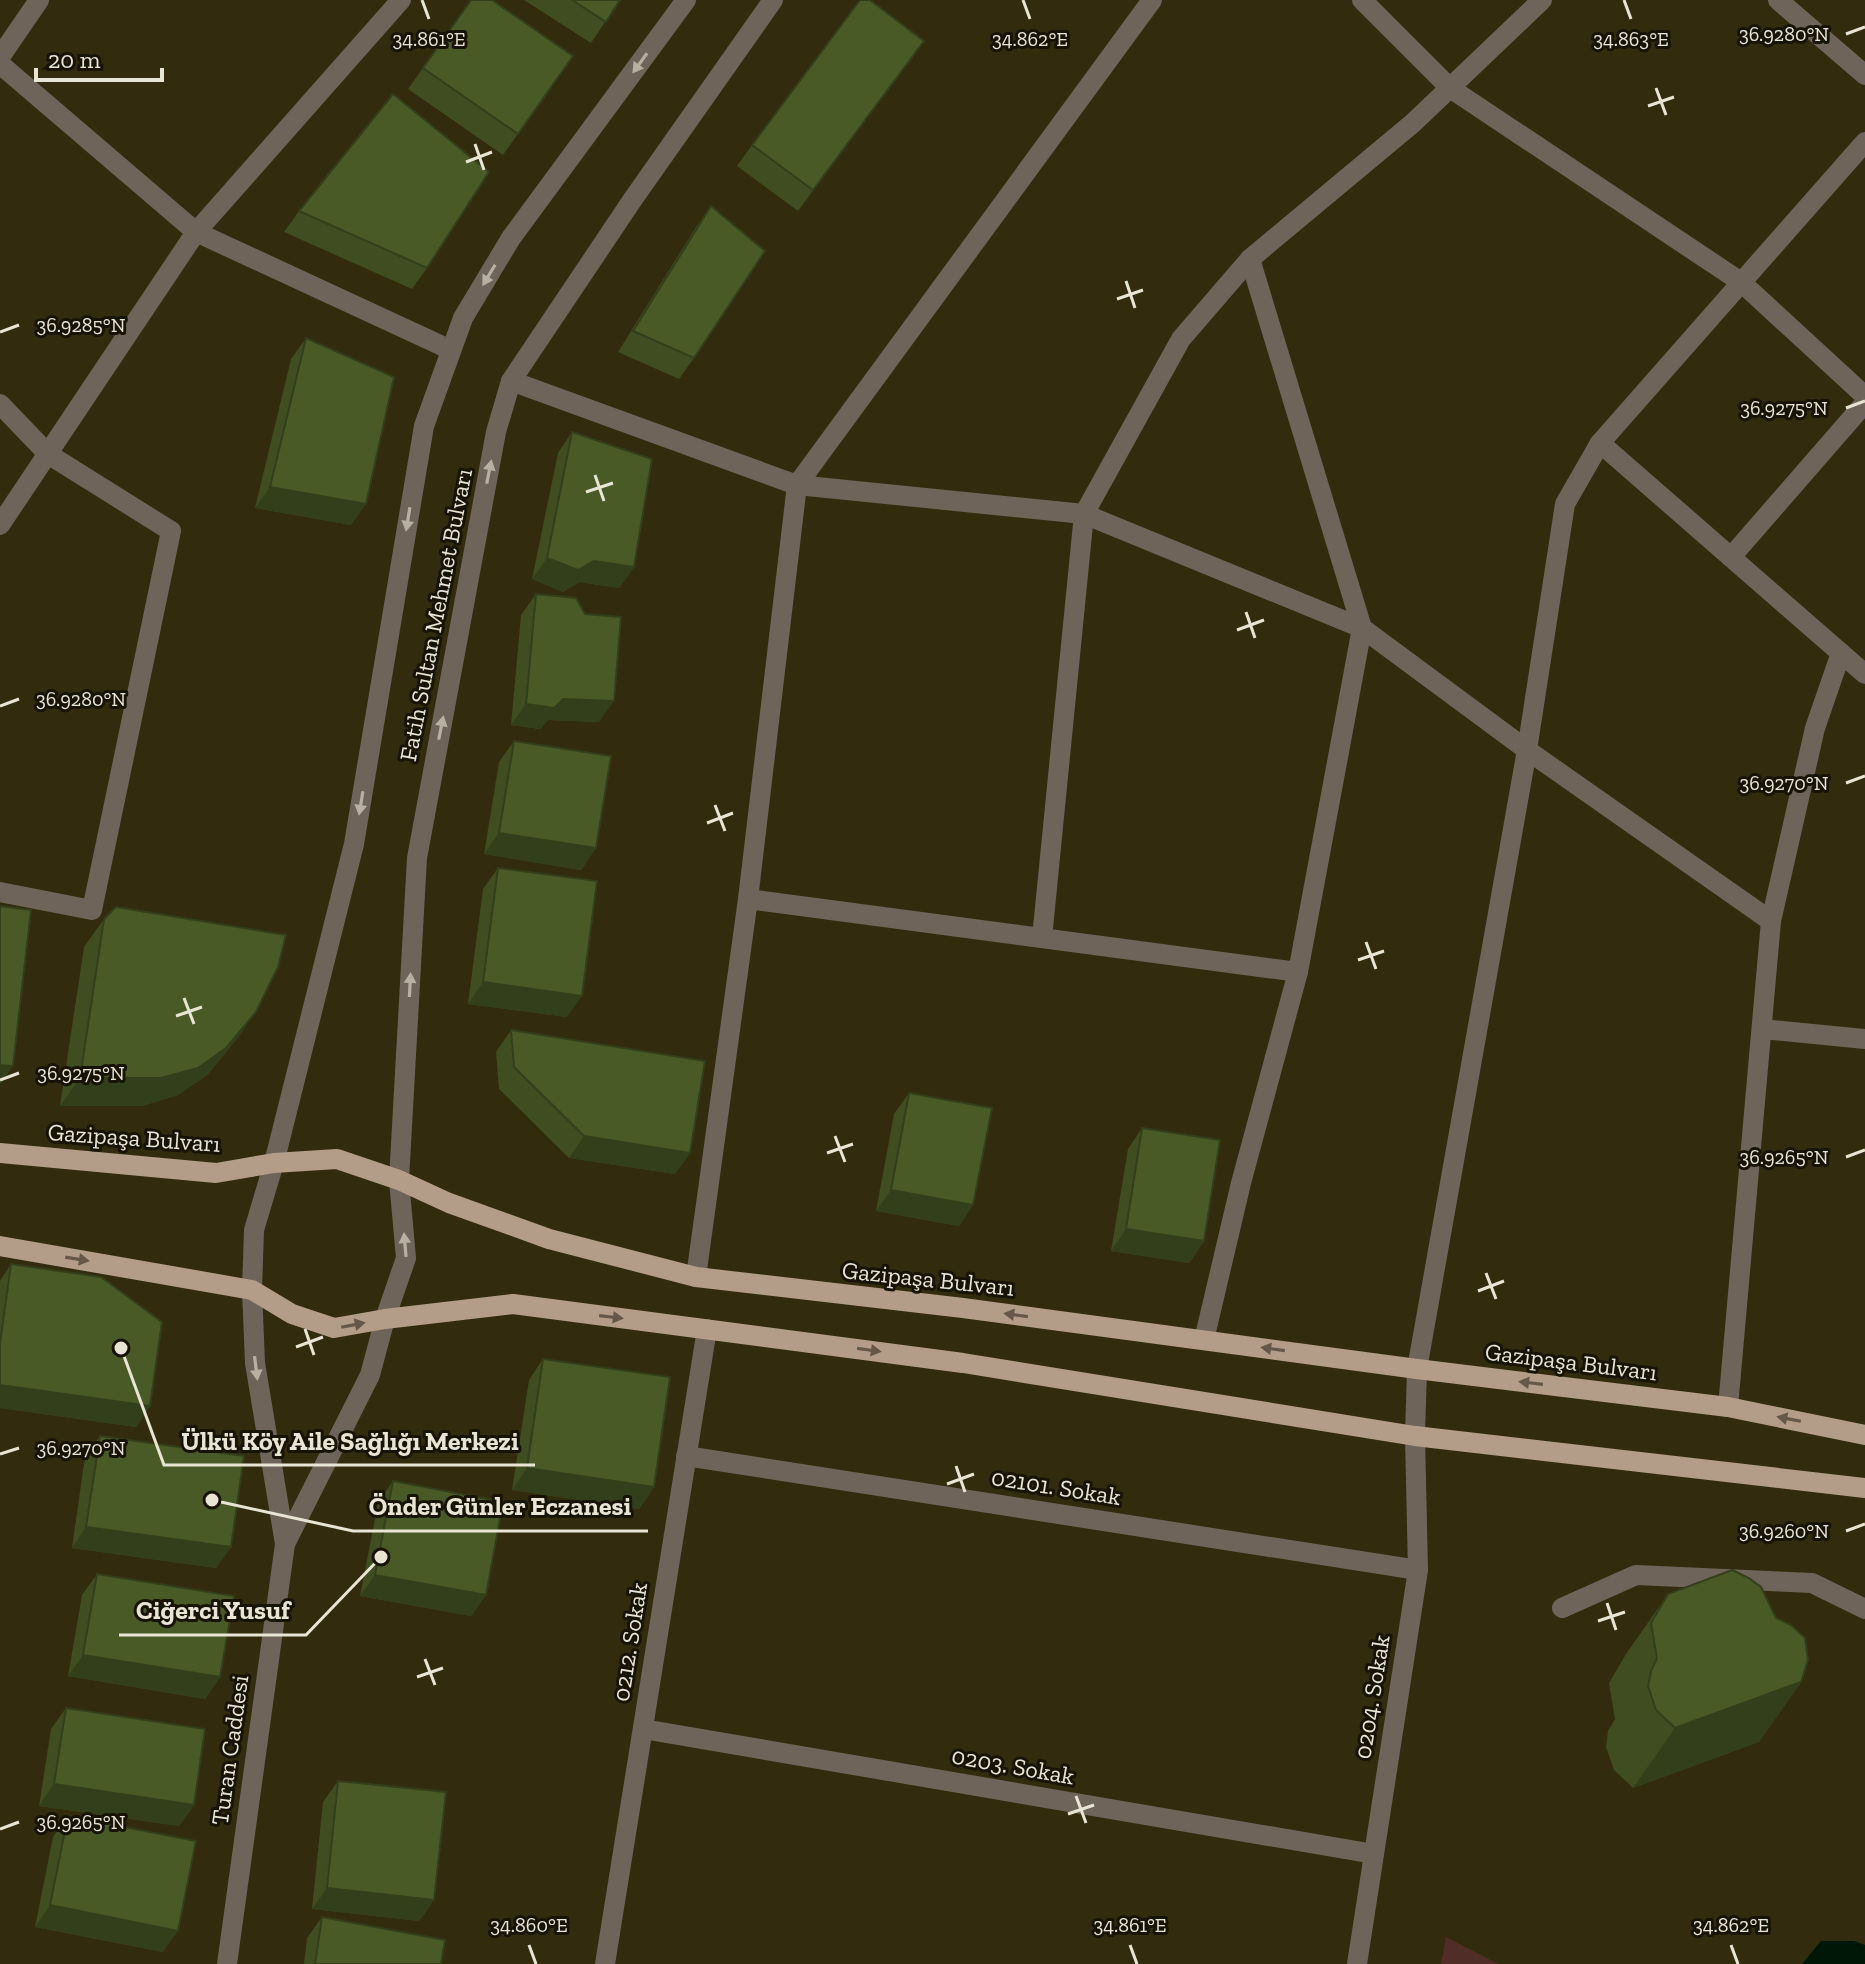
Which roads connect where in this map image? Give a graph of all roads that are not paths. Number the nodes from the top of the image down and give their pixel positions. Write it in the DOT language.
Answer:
graph roads {
  1 [pos="39,0"];
  2 [pos="401,0"];
  3 [pos="686,0"];
  4 [pos="773,0"];
  5 [pos="1152,0"];
  6 [pos="1362,0"];
  7 [pos="1542,0"];
  8 [pos="1778,0"];
  9 [pos="0,57"];
  10 [pos="0,64"];
  11 [pos="1865,75"];
  12 [pos="1450,88"];
  13 [pos="1865,142"];
  14 [pos="196,232"];
  15 [pos="1250,259"];
  16 [pos="1741,282"];
  17 [pos="451,350"];
  18 [pos="511,381"];
  19 [pos="1865,396"];
  20 [pos="1865,403"];
  21 [pos="0,404"];
  22 [pos="1600,443"];
  23 [pos="48,454"];
  24 [pos="797,485"];
  25 [pos="1084,514"];
  26 [pos="0,525"];
  27 [pos="1731,557"];
  28 [pos="1362,628"];
  29 [pos="1841,653"];
  30 [pos="1865,674"];
  31 [pos="1527,750"];
  32 [pos="0,892"];
  33 [pos="748,899"];
  34 [pos="1771,921"];
  35 [pos="1042,938"];
  36 [pos="1298,972"];
  37 [pos="1762,1029"];
  38 [pos="1865,1039"];
  39 [pos="0,1153"];
  40 [pos="274,1163"];
  41 [pos="399,1180"];
  42 [pos="0,1246"];
  43 [pos="696,1277"];
  44 [pos="252,1290"];
  45 [pos="385,1319"];
  46 [pos="707,1329"];
  47 [pos="1204,1340"];
  48 [pos="1417,1369"];
  49 [pos="1728,1407"];
  50 [pos="1865,1435"];
  51 [pos="1415,1436"];
  52 [pos="686,1456"];
  53 [pos="1865,1488"];
  54 [pos="285,1544"];
  55 [pos="1418,1570"];
  56 [pos="1562,1608"];
  57 [pos="1865,1609"];
  58 [pos="643,1729"];
  59 [pos="1374,1854"];
  60 [pos="227,1964"];
  61 [pos="605,1964"];
  62 [pos="1357,1964"];
  1 -- 9 [label="street"];
  2 -- 14 [label="street"];
  3 -- 17 [label="street, Fatih Sultan Mehmet Bulvarı, one-way"];
  4 -- 18 [label="street, Fatih Sultan Mehmet Bulvarı"];
  5 -- 24 [label="street"];
  6 -- 12 [label="street"];
  7 -- 12 [label="street"];
  8 -- 11 [label="street"];
  10 -- 14 [label="street"];
  12 -- 15 [label="street"];
  12 -- 16 [label="street"];
  13 -- 16 [label="street, 0204. Sokak"];
  14 -- 17 [label="street"];
  14 -- 23 [label="street"];
  15 -- 25 [label="street"];
  15 -- 28 [label="street"];
  16 -- 19 [label="street"];
  16 -- 22 [label="street, 0204. Sokak"];
  17 -- 40 [label="street, Fatih Sultan Mehmet Bulvarı, one-way"];
  18 -- 24 [label="street"];
  41 -- 18 [label="street, Fatih Sultan Mehmet Bulvarı, one-way"];
  20 -- 27 [label="street"];
  21 -- 23 [label="street"];
  22 -- 27 [label="street"];
  22 -- 31 [label="street, 0204. Sokak"];
  23 -- 26 [label="street"];
  23 -- 32 [label="street"];
  24 -- 25 [label="street"];
  24 -- 33 [label="street"];
  25 -- 28 [label="street"];
  25 -- 35 [label="street"];
  27 -- 29 [label="street"];
  28 -- 31 [label="street"];
  28 -- 36 [label="street"];
  29 -- 30 [label="street"];
  29 -- 34 [label="street"];
  31 -- 34 [label="street"];
  31 -- 48 [label="street, 0204. Sokak"];
  33 -- 35 [label="street"];
  33 -- 43 [label="street"];
  34 -- 37 [label="street"];
  35 -- 36 [label="street"];
  36 -- 47 [label="street"];
  37 -- 38 [label="street"];
  37 -- 49 [label="street"];
  39 -- 40 [label="main road, Gazipaşa Bulvarı"];
  40 -- 41 [label="main road, Gazipaşa Bulvarı"];
  40 -- 44 [label="street, Fatih Sultan Mehmet Bulvarı"];
  41 -- 43 [label="main road, Gazipaşa Bulvarı"];
  45 -- 41 [label="street, Fatih Sultan Mehmet Bulvarı, one-way"];
  42 -- 44 [label="main road, one-way"];
  47 -- 43 [label="main road, Gazipaşa Bulvarı, one-way"];
  44 -- 45 [label="main road, one-way"];
  44 -- 54 [label="street, Fatih Sultan Mehmet Bulvarı, one-way"];
  45 -- 46 [label="main road, one-way"];
  45 -- 54 [label="street, Fatih Sultan Mehmet Bulvarı"];
  46 -- 51 [label="main road, one-way"];
  46 -- 52 [label="street, 0212. Sokak"];
  48 -- 47 [label="main road, Gazipaşa Bulvarı, one-way"];
  49 -- 48 [label="main road, Gazipaşa Bulvarı, one-way"];
  48 -- 51 [label="street, 0204. Sokak"];
  50 -- 49 [label="main road, Gazipaşa Bulvarı, one-way"];
  51 -- 53 [label="main road"];
  51 -- 55 [label="street, 0204. Sokak"];
  52 -- 55 [label="street, 02101. Sokak"];
  52 -- 58 [label="street, 0212. Sokak"];
  54 -- 60 [label="street, Turan Caddesi"];
  55 -- 59 [label="street, 0204. Sokak"];
  56 -- 57 [label="street"];
  58 -- 59 [label="street, 0203. Sokak"];
  58 -- 61 [label="street, 0212. Sokak"];
  59 -- 62 [label="street, 0204. Sokak"];
}
